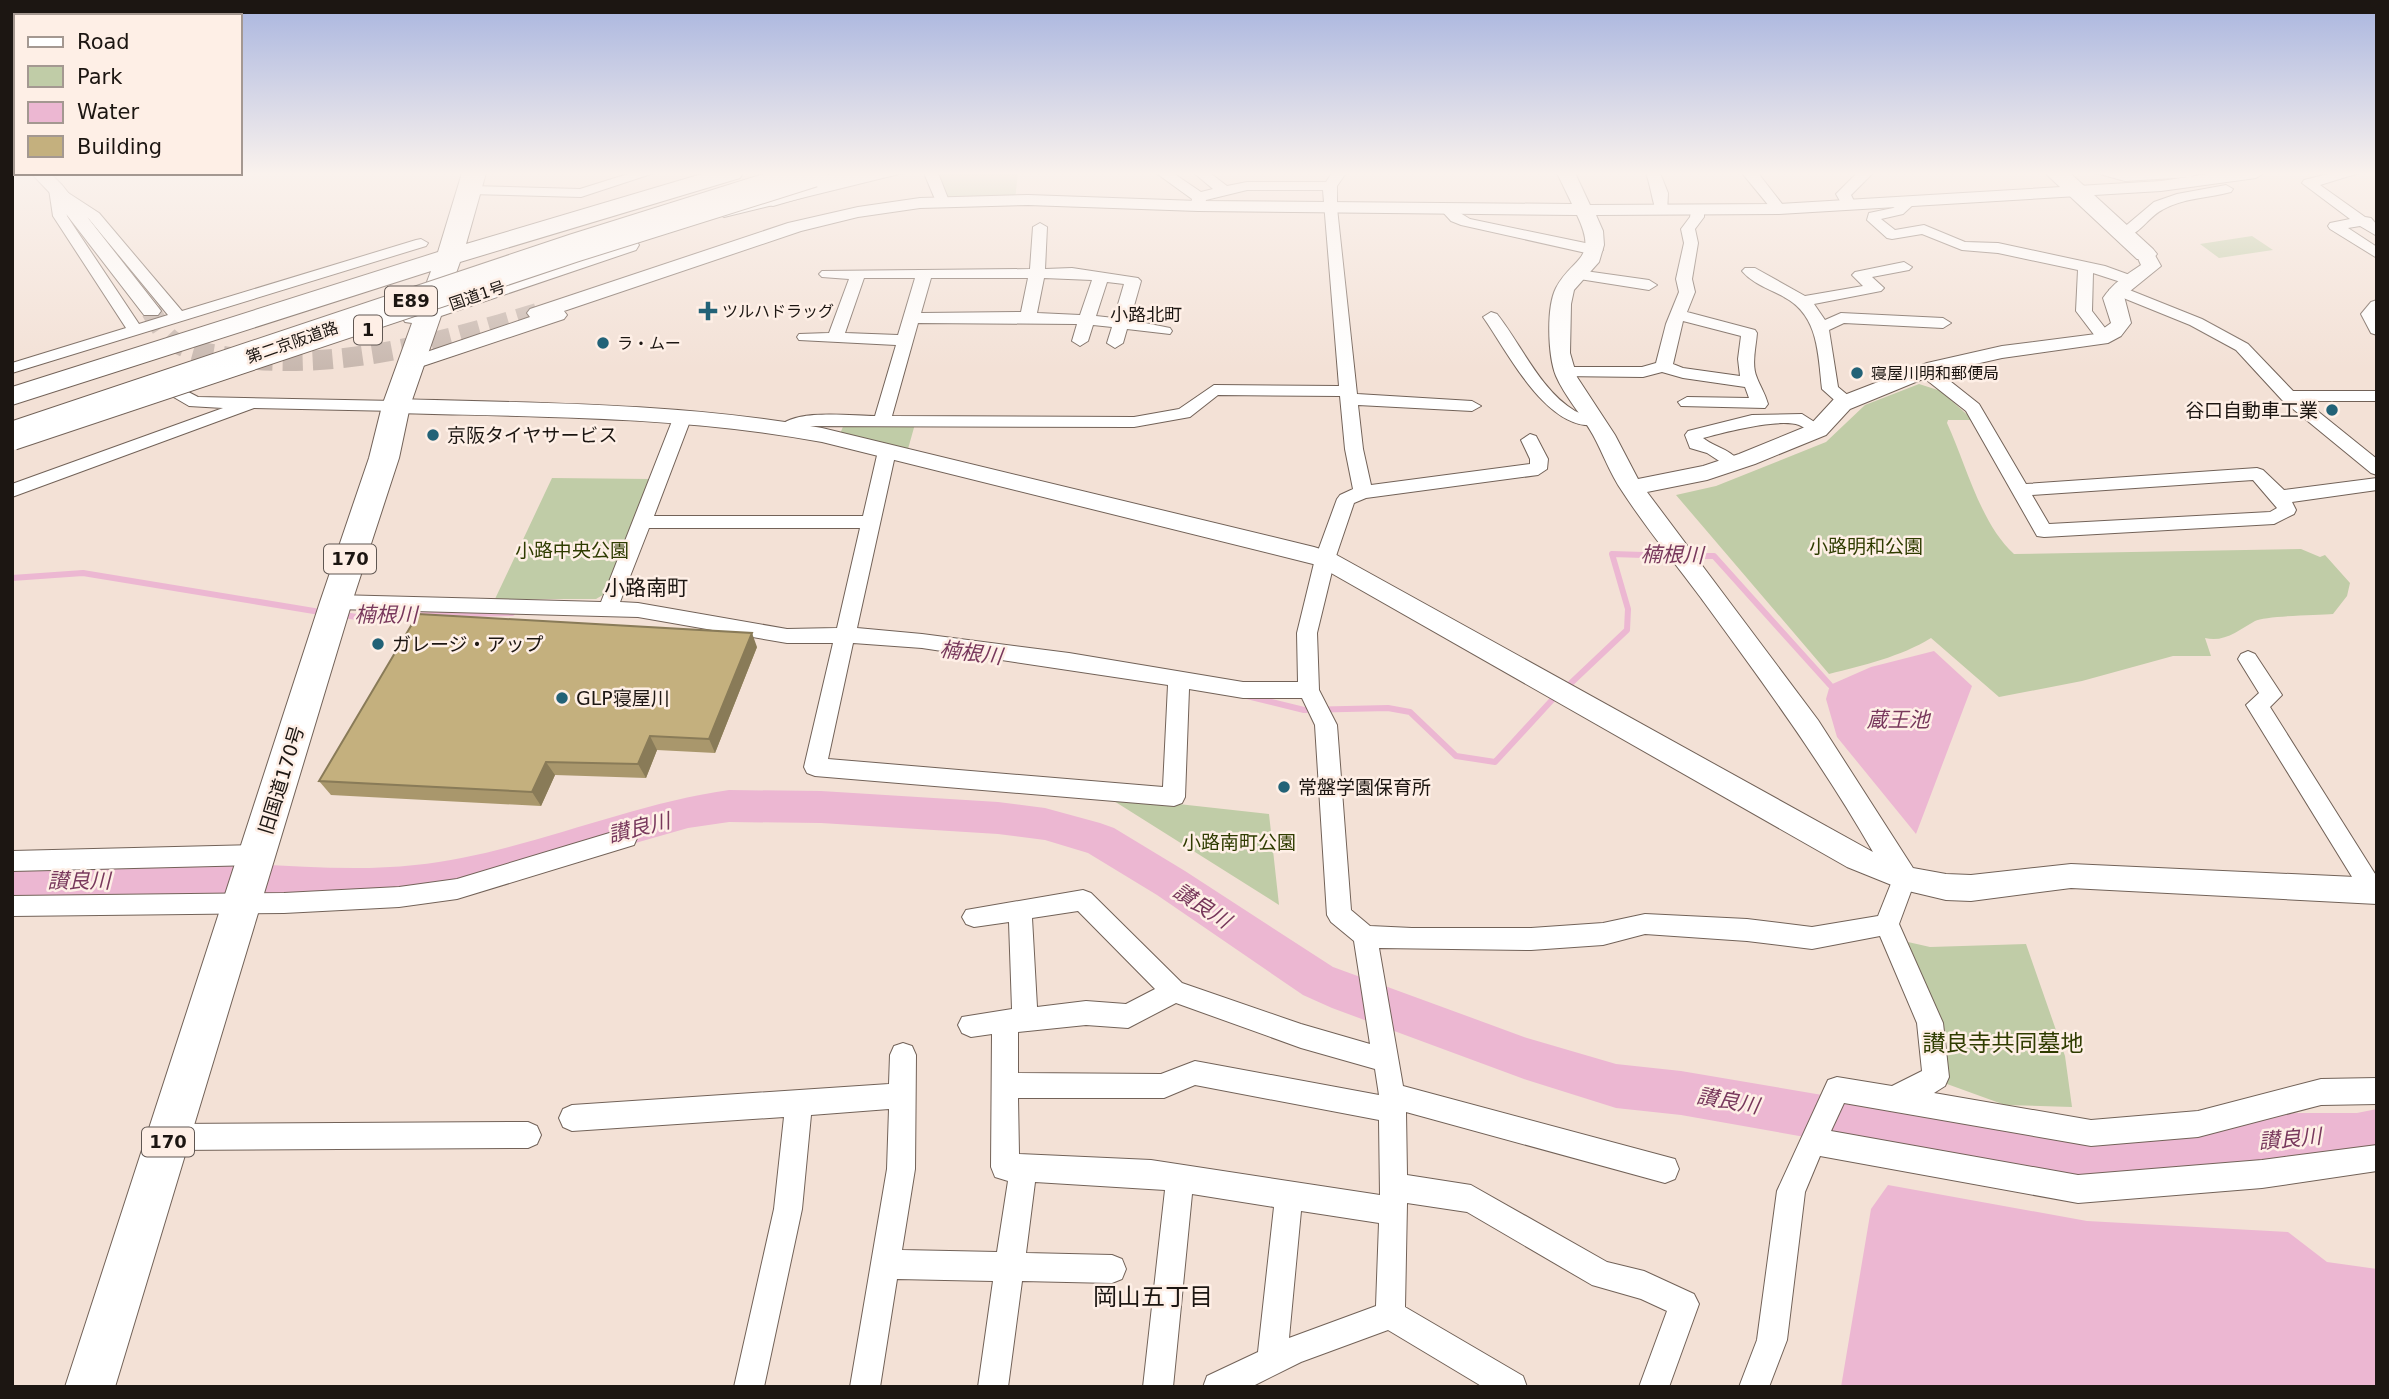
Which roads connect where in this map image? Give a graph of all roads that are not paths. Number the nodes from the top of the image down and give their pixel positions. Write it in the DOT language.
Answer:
graph roads {
  1 [pos="75,238"];
  2 [pos="94,238"];
  3 [pos="113,238"];
  4 [pos="441,238"];
  5 [pos="480,238"];
  6 [pos="556,238"];
  7 [pos="605,238"];
  8 [pos="649,238"];
  9 [pos="761,238"];
  10 [pos="785,238"];
  11 [pos="1039,238"];
  12 [pos="1333,238"];
  13 [pos="1541,238"];
  14 [pos="1594,238"];
  15 [pos="1690,238"];
  16 [pos="1945,238"];
  17 [pos="2128,238"];
  18 [pos="2353,238"];
  19 [pos="435,250"];
  20 [pos="1595,250"];
  21 [pos="2145,254"];
  22 [pos="2377,254"];
  23 [pos="1904,267"];
  24 [pos="2086,268"];
  25 [pos="1750,271"];
  26 [pos="827,274"];
  27 [pos="858,274"];
  28 [pos="924,274"];
  29 [pos="1037,274"];
  30 [pos="1578,275"];
  31 [pos="1100,279"];
  32 [pos="1649,285"];
  33 [pos="2125,286"];
  34 [pos="1802,301"];
  35 [pos="2377,305"];
  36 [pos="151,311"];
  37 [pos="429,312"];
  38 [pos="537,313"];
  39 [pos="1678,315"];
  40 [pos="1028,317"];
  41 [pos="1491,317"];
  42 [pos="179,318"];
  43 [pos="910,318"];
  44 [pos="1087,320"];
  45 [pos="1121,321"];
  46 [pos="1943,323"];
  47 [pos="1821,328"];
  48 [pos="2377,330"];
  49 [pos="136,331"];
  50 [pos="1164,331"];
  51 [pos="836,336"];
  52 [pos="805,337"];
  53 [pos="2104,337"];
  54 [pos="903,340"];
  55 [pos="1080,341"];
  56 [pos="1115,343"];
  57 [pos="410,364"];
  58 [pos="1664,366"];
  59 [pos="12,368"];
  60 [pos="1925,370"];
  61 [pos="1565,372"];
  62 [pos="1749,382"];
  63 [pos="171,388"];
  64 [pos="1348,395"];
  65 [pos="12,396"];
  66 [pos="2288,396"];
  67 [pos="2377,396"];
  68 [pos="255,402"];
  69 [pos="1687,402"];
  70 [pos="1847,402"];
  71 [pos="396,406"];
  72 [pos="1472,406"];
  73 [pos="1744,413"];
  74 [pos="683,416"];
  75 [pos="12,418"];
  76 [pos="882,420"];
  77 [pos="1595,420"];
  78 [pos="788,428"];
  79 [pos="1818,429"];
  80 [pos="12,438"];
  81 [pos="1530,440"];
  82 [pos="887,451"];
  83 [pos="1733,464"];
  84 [pos="2377,469"];
  85 [pos="2377,484"];
  86 [pos="1631,488"];
  87 [pos="2019,490"];
  88 [pos="12,491"];
  89 [pos="1363,492"];
  90 [pos="2280,496"];
  91 [pos="642,522"];
  92 [pos="871,522"];
  93 [pos="1325,559"];
  94 [pos="335,602"];
  95 [pos="608,609"];
  96 [pos="845,635"];
  97 [pos="2248,659"];
  98 [pos="1179,679"];
  99 [pos="1309,690"];
  100 [pos="626,838"];
  101 [pos="12,861"];
  102 [pos="1904,878"];
  103 [pos="250,879"];
  104 [pos="2375,891"];
  105 [pos="12,906"];
  106 [pos="1020,910"];
  107 [pos="974,917"];
  108 [pos="1887,924"];
  109 [pos="1365,936"];
  110 [pos="1174,991"];
  111 [pos="1015,1020"];
  112 [pos="971,1025"];
  113 [pos="903,1055"];
  114 [pos="1385,1060"];
  115 [pos="1005,1085"];
  116 [pos="2377,1091"];
  117 [pos="902,1097"];
  118 [pos="1892,1099"];
  119 [pos="799,1103"];
  120 [pos="1392,1103"];
  121 [pos="572,1118"];
  122 [pos="528,1135"];
  123 [pos="169,1137"];
  124 [pos="1814,1139"];
  125 [pos="2377,1158"];
  126 [pos="1023,1168"];
  127 [pos="1665,1169"];
  128 [pos="1180,1178"];
  129 [pos="1289,1195"];
  130 [pos="1394,1199"];
  131 [pos="885,1264"];
  132 [pos="1009,1268"];
  133 [pos="1112,1269"];
  134 [pos="1390,1314"];
  135 [pos="1272,1361"];
  136 [pos="90,1387"];
  137 [pos="748,1387"];
  138 [pos="864,1387"];
  139 [pos="993,1387"];
  140 [pos="1157,1387"];
  141 [pos="1219,1387"];
  142 [pos="1511,1387"];
  143 [pos="1654,1387"];
  144 [pos="1754,1387"];
  1 -- 49 [label="street"];
  2 -- 36 [label="street"];
  3 -- 42 [label="street"];
  4 -- 19 [label="highway, 旧国道170号 / 170"];
  5 -- 19 [label="highway, 1"];
  6 -- 75 [label="highway, 第二京阪道路 / E89"];
  7 -- 80 [label="highway, 第二京阪道路 / E89, bridge"];
  8 -- 37 [label="highway, 国道1号 / 1"];
  9 -- 38 [label="street"];
  10 -- 57 [label="street"];
  11 -- 29 [label="street"];
  12 -- 64 [label="street"];
  13 -- 20 [label="street"];
  14 -- 20 [label="street"];
  15 -- 39 [label="street"];
  16 -- 24 [label="street"];
  17 -- 21 [label="main road"];
  18 -- 22 [label="street"];
  19 -- 37 [label="highway, 旧国道170号 / 170"];
  19 -- 42 [label="street"];
  19 -- 65 [label="highway, 1"];
  20 -- 30 [label="street"];
  21 -- 33 [label="street"];
  23 -- 34 [label="street"];
  24 -- 33 [label="street"];
  24 -- 53 [label="street"];
  25 -- 34 [label="street"];
  26 -- 27 [label="street"];
  27 -- 28 [label="street"];
  27 -- 51 [label="street"];
  28 -- 29 [label="street"];
  28 -- 43 [label="street"];
  29 -- 31 [label="street"];
  29 -- 40 [label="street"];
  30 -- 32 [label="street"];
  30 -- 61 [label="street"];
  31 -- 44 [label="street"];
  31 -- 45 [label="street"];
  33 -- 53 [label="street"];
  33 -- 66 [label="street"];
  34 -- 47 [label="street"];
  35 -- 48 [label="street"];
  37 -- 57 [label="highway, 旧国道170号 / 170"];
  37 -- 63 [label="highway, 国道1号 / 1"];
  39 -- 58 [label="street"];
  39 -- 62 [label="street"];
  40 -- 43 [label="street"];
  40 -- 44 [label="street"];
  41 -- 77 [label="street"];
  42 -- 49 [label="street"];
  43 -- 54 [label="street"];
  44 -- 45 [label="street"];
  44 -- 55 [label="street"];
  45 -- 50 [label="street"];
  45 -- 56 [label="street"];
  46 -- 47 [label="street"];
  47 -- 70 [label="street"];
  49 -- 59 [label="street"];
  51 -- 52 [label="street"];
  51 -- 54 [label="street"];
  53 -- 60 [label="street"];
  54 -- 76 [label="street"];
  57 -- 71 [label="highway, 旧国道170号 / 170"];
  58 -- 61 [label="street"];
  58 -- 62 [label="street"];
  60 -- 70 [label="street"];
  60 -- 87 [label="street"];
  61 -- 77 [label="street"];
  62 -- 73 [label="street"];
  63 -- 68 [label="street"];
  63 -- 80 [label="highway, 国道1号 / 1"];
  64 -- 72 [label="street"];
  64 -- 76 [label="street"];
  64 -- 89 [label="street"];
  66 -- 67 [label="street"];
  66 -- 84 [label="street"];
  68 -- 71 [label="street"];
  68 -- 88 [label="street"];
  69 -- 73 [label="street"];
  70 -- 79 [label="street"];
  71 -- 74 [label="street"];
  71 -- 94 [label="highway, 旧国道170号 / 170"];
  73 -- 79 [label="street"];
  73 -- 83 [label="street"];
  74 -- 78 [label="street"];
  74 -- 91 [label="street"];
  76 -- 78 [label="street"];
  77 -- 86 [label="street"];
  78 -- 82 [label="street"];
  79 -- 83 [label="street"];
  81 -- 89 [label="street"];
  82 -- 92 [label="street"];
  82 -- 93 [label="street"];
  83 -- 86 [label="street"];
  85 -- 90 [label="street"];
  86 -- 102 [label="street"];
  87 -- 90 [label="street"];
  87 -- 90 [label="street"];
  89 -- 93 [label="street"];
  91 -- 92 [label="street"];
  91 -- 95 [label="street"];
  92 -- 96 [label="street"];
  93 -- 99 [label="street"];
  93 -- 102 [label="street"];
  94 -- 95 [label="street"];
  94 -- 103 [label="highway, 旧国道170号 / 170"];
  95 -- 96 [label="street"];
  96 -- 98 [label="street"];
  96 -- 98 [label="street"];
  97 -- 104 [label="street"];
  98 -- 99 [label="street"];
  99 -- 109 [label="street"];
  100 -- 103 [label="street"];
  101 -- 103 [label="street"];
  102 -- 104 [label="street"];
  102 -- 108 [label="street"];
  103 -- 105 [label="street"];
  103 -- 123 [label="highway, 旧国道170号 / 170"];
  106 -- 107 [label="street"];
  106 -- 110 [label="street"];
  106 -- 111 [label="street"];
  108 -- 109 [label="street"];
  108 -- 118 [label="street"];
  109 -- 114 [label="street"];
  110 -- 111 [label="street"];
  110 -- 114 [label="street"];
  111 -- 112 [label="street"];
  111 -- 115 [label="street"];
  113 -- 117 [label="street"];
  114 -- 120 [label="street"];
  115 -- 120 [label="street"];
  115 -- 126 [label="street"];
  116 -- 118 [label="street"];
  117 -- 119 [label="street"];
  117 -- 131 [label="street"];
  118 -- 124 [label="street"];
  119 -- 121 [label="street"];
  119 -- 137 [label="street"];
  120 -- 127 [label="street"];
  120 -- 130 [label="street"];
  122 -- 123 [label="street"];
  123 -- 136 [label="highway, 旧国道170号 / 170"];
  124 -- 125 [label="street"];
  124 -- 144 [label="street"];
  126 -- 128 [label="street"];
  126 -- 132 [label="street"];
  128 -- 129 [label="street"];
  128 -- 140 [label="street"];
  129 -- 130 [label="street"];
  129 -- 135 [label="street"];
  130 -- 134 [label="street"];
  130 -- 143 [label="street"];
  131 -- 132 [label="street"];
  131 -- 138 [label="street"];
  132 -- 133 [label="street"];
  132 -- 139 [label="street"];
  134 -- 135 [label="street"];
  134 -- 142 [label="street"];
  135 -- 141 [label="street"];
}
